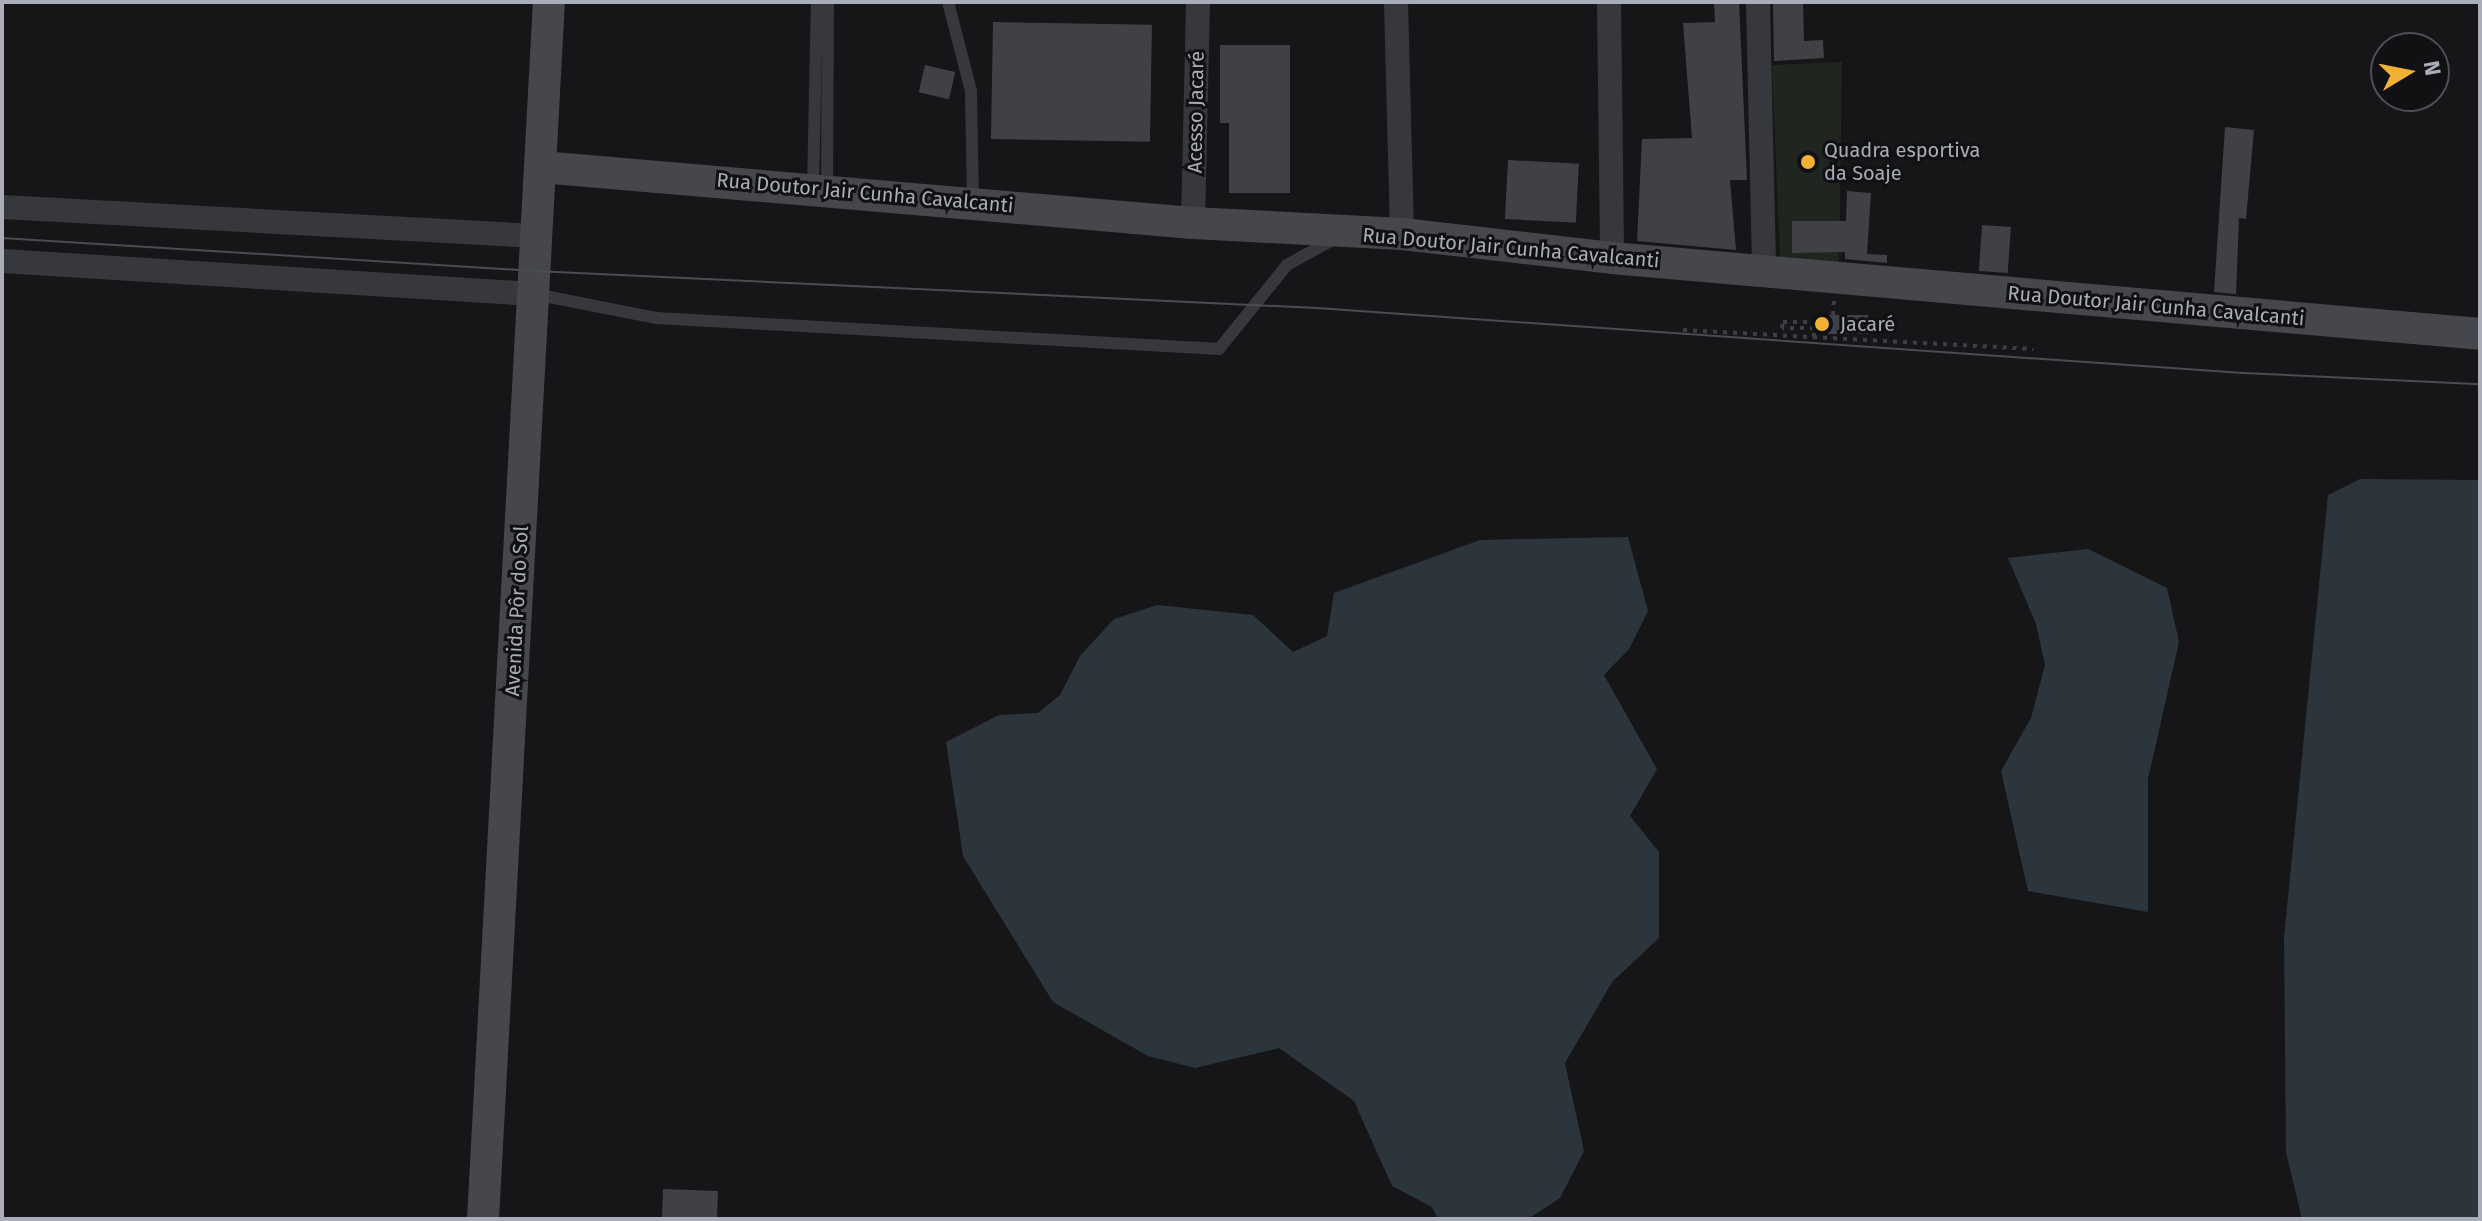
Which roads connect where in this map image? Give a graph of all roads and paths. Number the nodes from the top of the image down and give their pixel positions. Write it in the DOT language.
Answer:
graph roads {
  1 [pos="549,2"];
  2 [pos="817,2"];
  3 [pos="828,2"];
  4 [pos="948,2"];
  5 [pos="1198,2"];
  6 [pos="1396,2"];
  7 [pos="1609,2"];
  8 [pos="1758,2"];
  9 [pos="541,167"];
  10 [pos="820,189"];
  11 [pos="973,202"];
  12 [pos="2,207"];
  13 [pos="1193,223"];
  14 [pos="1345,233"];
  15 [pos="1402,234"];
  16 [pos="538,236"];
  17 [pos="1612,258"];
  18 [pos="2,261"];
  19 [pos="1764,269"];
  20 [pos="534,294"];
  21 [pos="1819,322"];
  22 [pos="1683,330"];
  23 [pos="2480,334"];
  24 [pos="1814,337"];
  25 [pos="2033,349"];
  26 [pos="483,1219"];
  1 -- 9 [label="street, Avenida Pôr do Sol"];
  2 -- 10 [label="lane"];
  3 -- 10 [label="lane"];
  4 -- 11 [label="lane"];
  5 -- 13 [label="street, Acesso Jacaré"];
  6 -- 15 [label="street"];
  7 -- 17 [label="street"];
  8 -- 19 [label="street"];
  9 -- 10 [label="street, Rua Doutor Jair Cunha Cavalcanti"];
  9 -- 16 [label="street, Avenida Pôr do Sol"];
  10 -- 11 [label="street, Rua Doutor Jair Cunha Cavalcanti"];
  11 -- 13 [label="street, Rua Doutor Jair Cunha Cavalcanti"];
  12 -- 16 [label="street"];
  13 -- 14 [label="street, Rua Doutor Jair Cunha Cavalcanti"];
  14 -- 15 [label="street, Rua Doutor Jair Cunha Cavalcanti"];
  14 -- 20 [label="lane"];
  15 -- 17 [label="street, Rua Doutor Jair Cunha Cavalcanti"];
  16 -- 20 [label="street, Avenida Pôr do Sol"];
  17 -- 19 [label="street, Rua Doutor Jair Cunha Cavalcanti"];
  18 -- 20 [label="street"];
  19 -- 23 [label="street, Rua Doutor Jair Cunha Cavalcanti"];
  20 -- 26 [label="street, Avenida Pôr do Sol"];
  21 -- 24 [label="path"];
  22 -- 24 [label="path"];
  24 -- 25 [label="path"];
}
